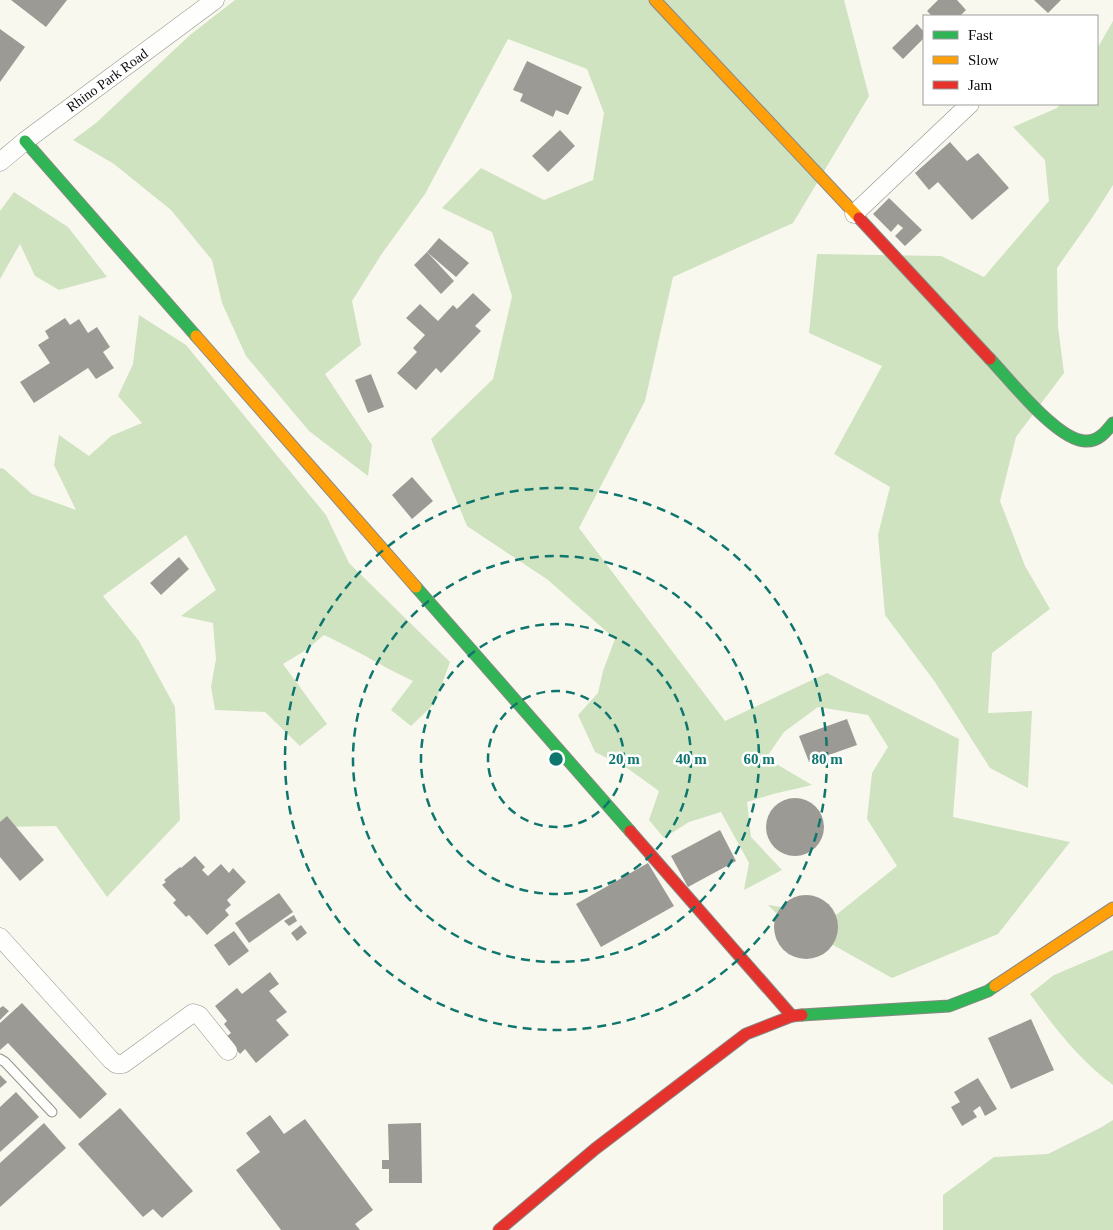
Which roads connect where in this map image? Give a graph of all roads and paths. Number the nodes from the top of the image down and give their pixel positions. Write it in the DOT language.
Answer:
graph roads {
  1 [pos="215,0"];
  2 [pos="655,0"];
  3 [pos="969,105"];
  4 [pos="24,140"];
  5 [pos="0,162"];
  6 [pos="854,214"];
  7 [pos="1113,423"];
  8 [pos="1113,908"];
  9 [pos="0,937"];
  10 [pos="792,1016"];
  11 [pos="228,1051"];
  12 [pos="0,1059"];
  13 [pos="52,1112"];
  14 [pos="499,1230"];
  1 -- 4 [label="street, Rhino Park Road"];
  2 -- 6 [label="street"];
  3 -- 6 [label="street"];
  4 -- 5 [label="street, Rhino Park Road"];
  4 -- 10 [label="street"];
  6 -- 7 [label="street"];
  8 -- 10 [label="street"];
  9 -- 11 [label="street"];
  10 -- 14 [label="street"];
  12 -- 13 [label="lane"];
}
